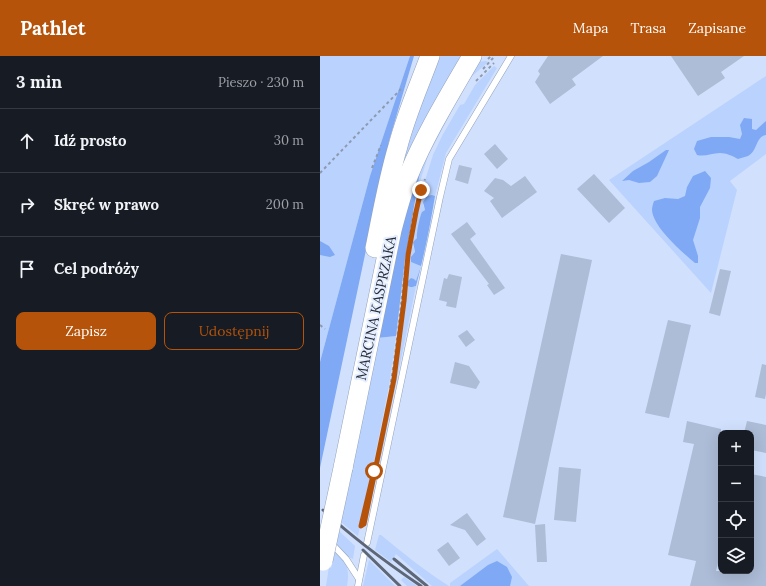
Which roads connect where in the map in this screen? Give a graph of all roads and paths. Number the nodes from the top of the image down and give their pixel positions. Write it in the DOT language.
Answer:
graph roads {
  1 [pos="430,56"];
  2 [pos="490,56"];
  3 [pos="511,56"];
  4 [pos="481,58"];
  5 [pos="494,63"];
  6 [pos="503,69"];
  7 [pos="475,82"];
  8 [pos="403,89"];
  9 [pos="320,173"];
  10 [pos="320,325"];
  11 [pos="325,329"];
  12 [pos="389,390"];
  13 [pos="391,395"];
  14 [pos="337,463"];
  15 [pos="320,513"];
  16 [pos="320,535"];
  17 [pos="367,543"];
  18 [pos="364,555"];
  19 [pos="321,568"];
  20 [pos="359,584"];
  1 -- 14 [label="main road, MARCINA KASPRZAKA"];
  2 -- 4 [label="path"];
  3 -- 6 [label="lane"];
  4 -- 5 [label="path"];
  4 -- 14 [label="main road, MARCINA KASPRZAKA"];
  5 -- 6 [label="path"];
  5 -- 7 [label="path"];
  6 -- 17 [label="lane"];
  8 -- 9 [label="path"];
  10 -- 11 [label="path"];
  12 -- 13 [label="path"];
  14 -- 15 [label="main road, MARCINA KASPRZAKA"];
  14 -- 19 [label="main road, MARCINA KASPRZAKA, bridge"];
  16 -- 20 [label="lane"];
  18 -- 20 [label="lane"];
}
